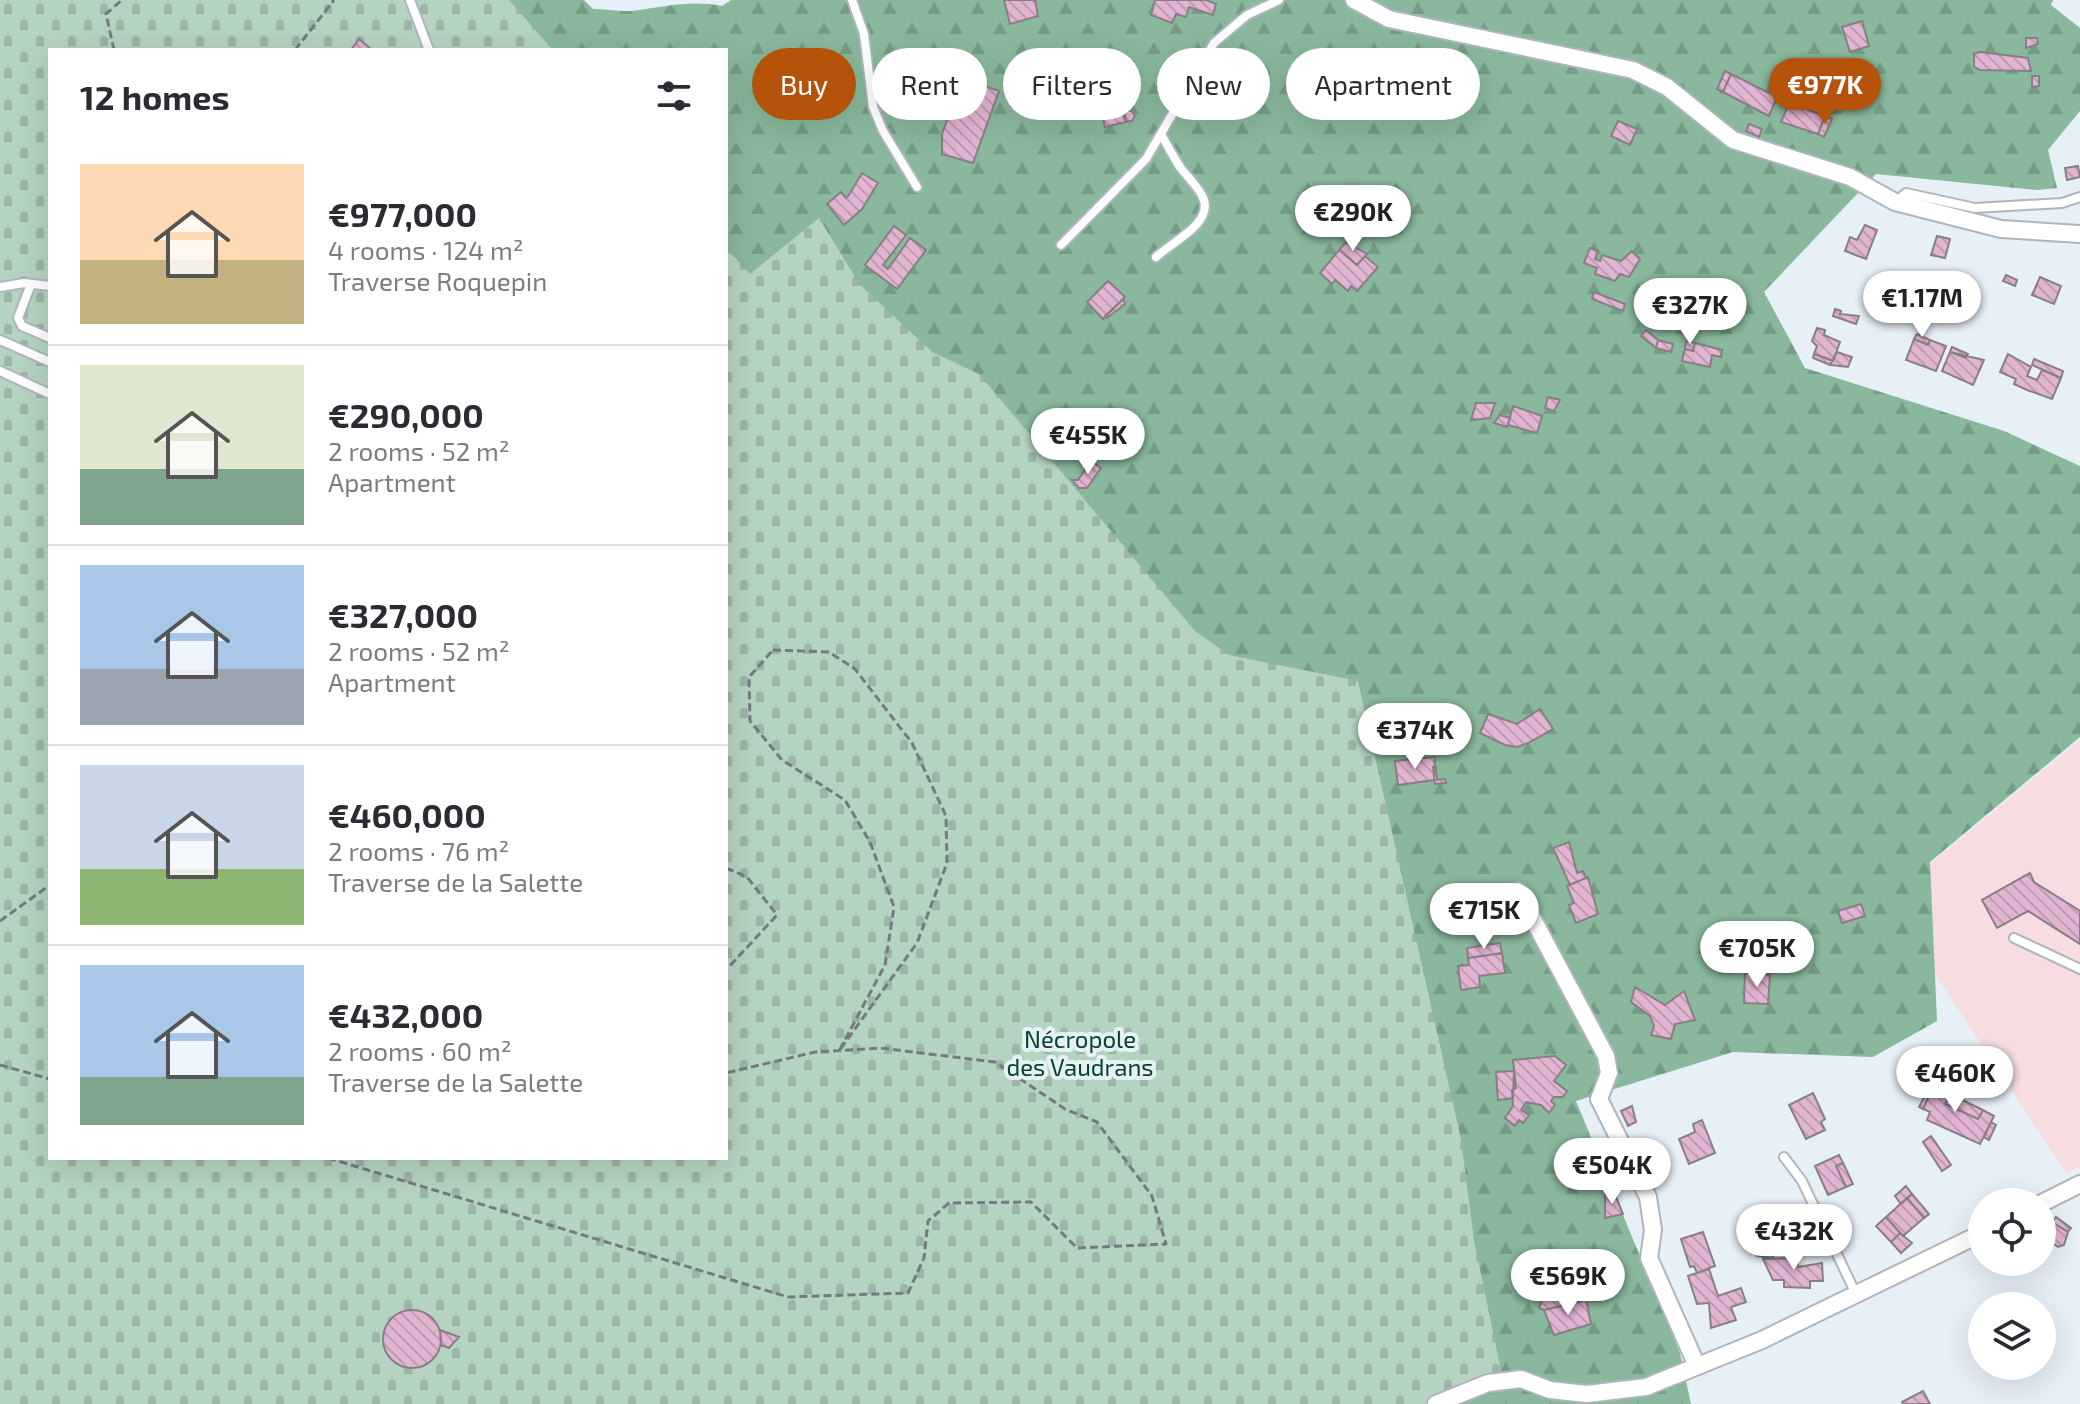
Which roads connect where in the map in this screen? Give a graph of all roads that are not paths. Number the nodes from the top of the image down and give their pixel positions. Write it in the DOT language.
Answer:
graph roads {
  1 [pos="410,0"];
  2 [pos="852,0"];
  3 [pos="1279,0"];
  4 [pos="1354,0"];
  5 [pos="428,48"];
  6 [pos="1161,134"];
  7 [pos="917,187"];
  8 [pos="2080,197"];
  9 [pos="1895,202"];
  10 [pos="2080,234"];
  11 [pos="1061,245"];
  12 [pos="1156,257"];
  13 [pos="31,284"];
  14 [pos="48,286"];
  15 [pos="0,287"];
  16 [pos="48,337"];
  17 [pos="0,340"];
  18 [pos="48,361"];
  19 [pos="0,371"];
  20 [pos="48,393"];
  21 [pos="1518,891"];
  22 [pos="2014,938"];
  23 [pos="2080,969"];
  24 [pos="1784,1157"];
  25 [pos="2080,1184"];
  26 [pos="2056,1196"];
  27 [pos="1968,1240"];
  28 [pos="1856,1295"];
  29 [pos="1697,1366"];
  30 [pos="1436,1404"];
  1 -- 5 [label="lane"];
  2 -- 7 [label="lane"];
  3 -- 6 [label="lane"];
  4 -- 9 [label="street"];
  6 -- 11 [label="lane"];
  6 -- 12 [label="lane"];
  8 -- 9 [label="lane"];
  9 -- 10 [label="street"];
  13 -- 14 [label="lane"];
  13 -- 15 [label="lane"];
  13 -- 16 [label="lane"];
  17 -- 18 [label="lane"];
  19 -- 20 [label="lane"];
  21 -- 29 [label="street"];
  22 -- 23 [label="lane"];
  24 -- 28 [label="lane"];
  25 -- 26 [label="street"];
  27 -- 28 [label="street"];
  28 -- 29 [label="street"];
  29 -- 30 [label="street"];
}
